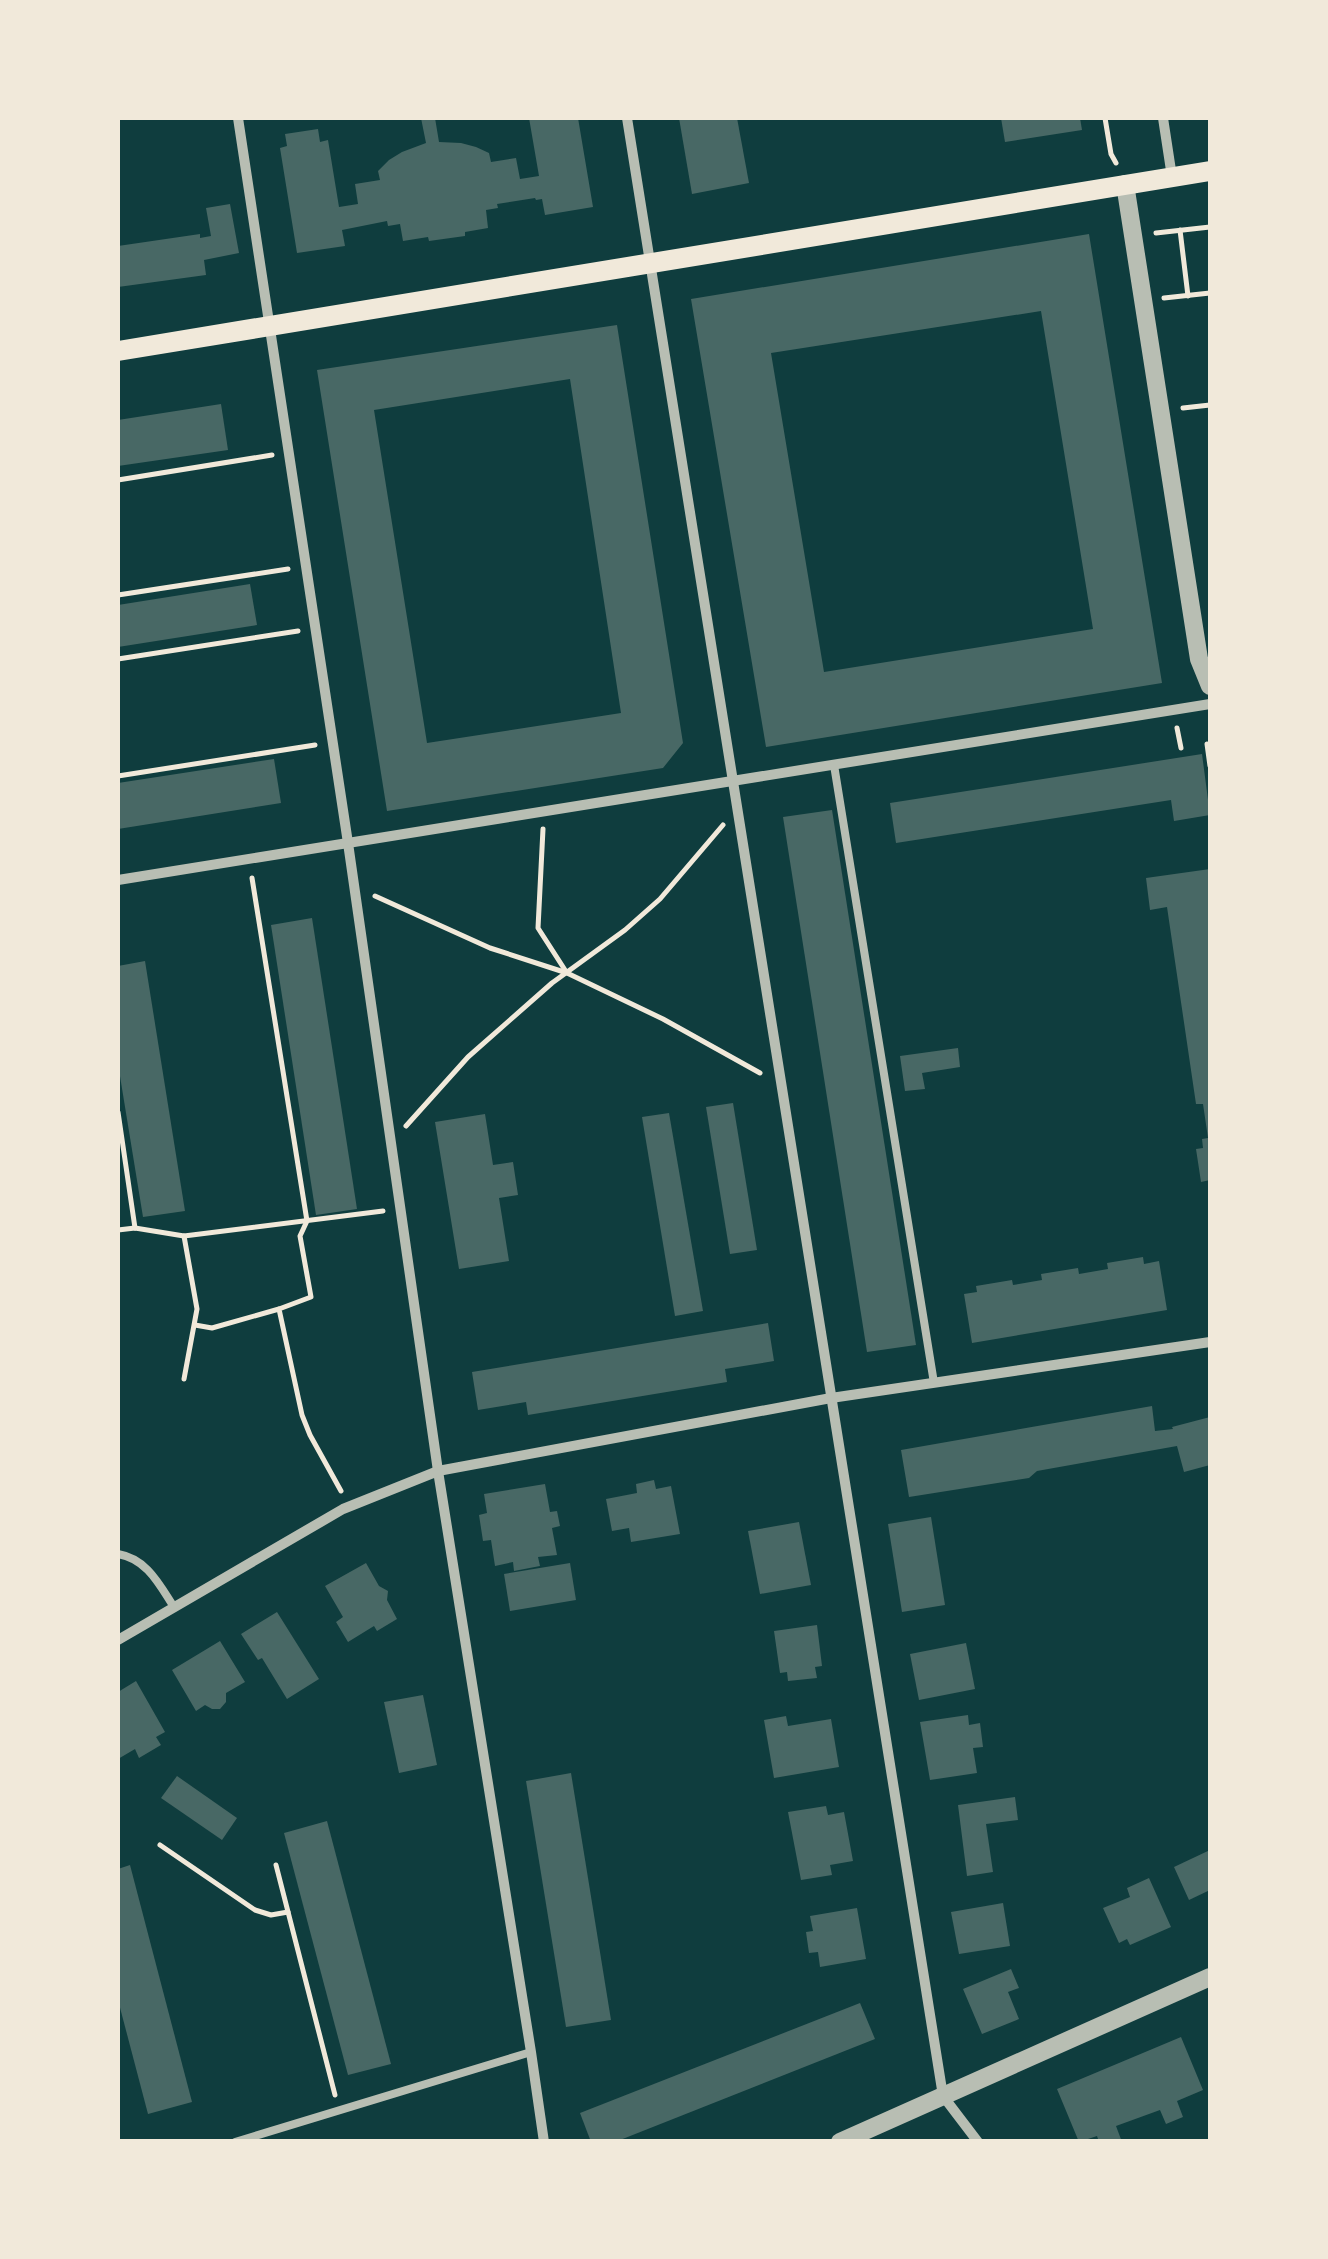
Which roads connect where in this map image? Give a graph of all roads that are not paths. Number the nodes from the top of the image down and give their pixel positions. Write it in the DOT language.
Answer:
graph roads {
  1 [pos="238,118"];
  2 [pos="626,118"];
  3 [pos="1162,118"];
  4 [pos="1210,171"];
  5 [pos="1172,177"];
  6 [pos="1124,184"];
  7 [pos="650,265"];
  8 [pos="270,326"];
  9 [pos="118,351"];
  10 [pos="1210,686"];
  11 [pos="1210,704"];
  12 [pos="834,764"];
  13 [pos="732,781"];
  14 [pos="348,843"];
  15 [pos="118,880"];
  16 [pos="1210,1342"];
  17 [pos="934,1383"];
  18 [pos="830,1398"];
  19 [pos="438,1472"];
  20 [pos="118,1554"];
  21 [pos="174,1607"];
  22 [pos="118,1640"];
  23 [pos="1210,1977"];
  24 [pos="531,2052"];
  25 [pos="943,2096"];
  26 [pos="235,2142"];
  27 [pos="544,2142"];
  28 [pos="840,2142"];
  29 [pos="978,2142"];
  1 -- 8 [label="street"];
  2 -- 7 [label="street"];
  3 -- 5 [label="street"];
  4 -- 5 [label="main road"];
  5 -- 6 [label="main road"];
  6 -- 7 [label="main road"];
  6 -- 10 [label="street"];
  7 -- 8 [label="main road"];
  7 -- 13 [label="street"];
  8 -- 9 [label="main road"];
  8 -- 14 [label="street"];
  11 -- 12 [label="street"];
  12 -- 13 [label="street"];
  12 -- 17 [label="lane"];
  13 -- 14 [label="street"];
  13 -- 18 [label="street"];
  14 -- 15 [label="street"];
  14 -- 19 [label="street"];
  16 -- 17 [label="street"];
  17 -- 18 [label="street"];
  18 -- 19 [label="street"];
  18 -- 25 [label="street"];
  19 -- 21 [label="street"];
  19 -- 24 [label="street"];
  20 -- 21 [label="lane"];
  21 -- 22 [label="street"];
  23 -- 25 [label="street"];
  24 -- 26 [label="lane"];
  24 -- 27 [label="street"];
  25 -- 28 [label="street"];
  25 -- 29 [label="street"];
}
